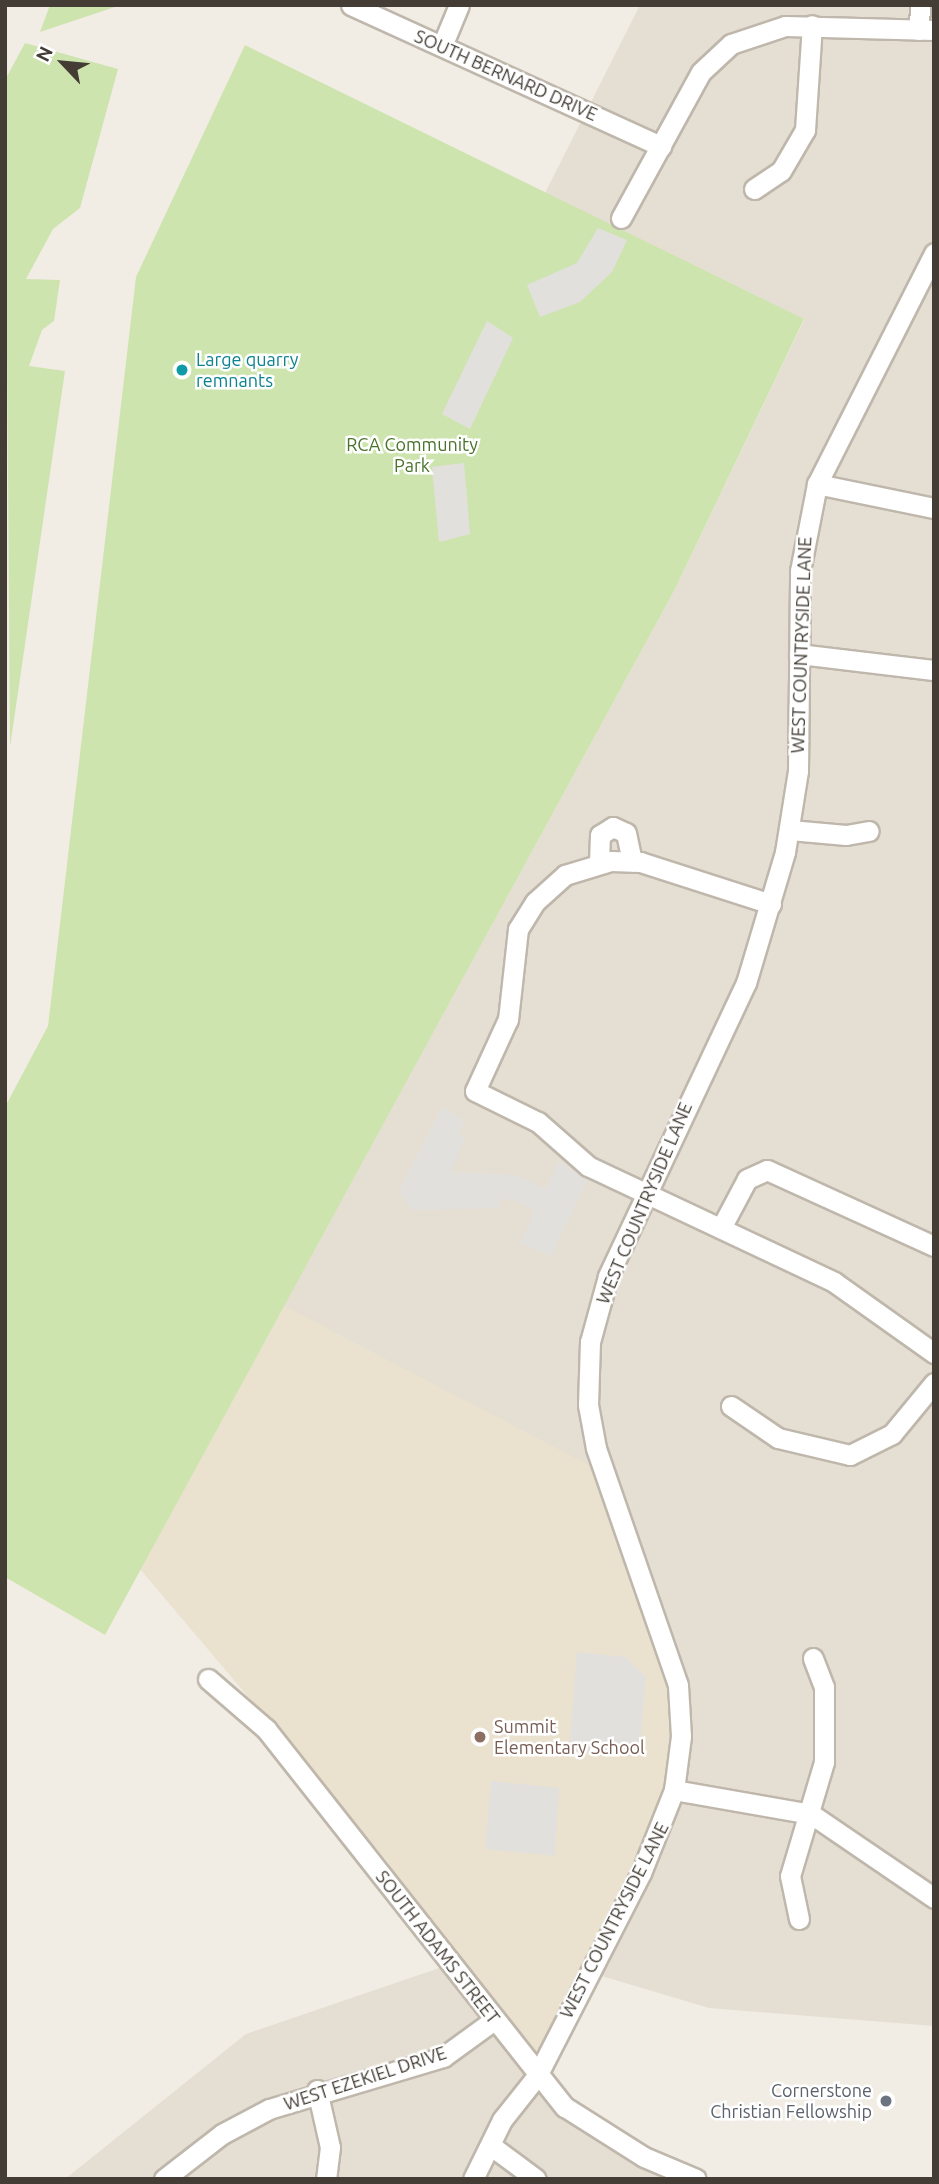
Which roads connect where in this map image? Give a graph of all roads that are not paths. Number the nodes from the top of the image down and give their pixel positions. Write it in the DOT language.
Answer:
graph roads {
  1 [pos="351,5"];
  2 [pos="459,5"];
  3 [pos="920,5"];
  4 [pos="819,18"];
  5 [pos="927,30"];
  6 [pos="442,46"];
  7 [pos="661,146"];
  8 [pos="754,189"];
  9 [pos="621,218"];
  10 [pos="934,253"];
  11 [pos="817,484"];
  12 [pos="934,508"];
  13 [pos="799,654"];
  14 [pos="934,670"];
  15 [pos="790,830"];
  16 [pos="869,831"];
  17 [pos="632,861"];
  18 [pos="599,863"];
  19 [pos="771,904"];
  20 [pos="647,1193"];
  21 [pos="721,1228"];
  22 [pos="934,1246"];
  23 [pos="934,1353"];
  24 [pos="934,1383"];
  25 [pos="731,1406"];
  26 [pos="813,1658"];
  27 [pos="208,1679"];
  28 [pos="674,1790"];
  29 [pos="811,1814"];
  30 [pos="934,1898"];
  31 [pos="799,1919"];
  32 [pos="494,2020"];
  33 [pos="537,2076"];
  34 [pos="317,2090"];
  35 [pos="490,2145"];
  36 [pos="164,2179"];
  37 [pos="327,2179"];
  38 [pos="473,2179"];
  39 [pos="536,2179"];
  40 [pos="696,2179"];
  1 -- 6 [label="street, SOUTH BERNARD DRIVE"];
  2 -- 6 [label="street"];
  3 -- 5 [label="street"];
  4 -- 5 [label="street"];
  4 -- 7 [label="street"];
  4 -- 8 [label="street"];
  6 -- 7 [label="street, SOUTH BERNARD DRIVE"];
  7 -- 9 [label="street"];
  10 -- 11 [label="street, WEST COUNTRYSIDE LANE"];
  11 -- 12 [label="street"];
  11 -- 13 [label="street, WEST COUNTRYSIDE LANE"];
  13 -- 14 [label="street"];
  13 -- 15 [label="street, WEST COUNTRYSIDE LANE"];
  15 -- 16 [label="street"];
  15 -- 19 [label="street, WEST COUNTRYSIDE LANE"];
  17 -- 18 [label="street"];
  17 -- 18 [label="street"];
  17 -- 19 [label="street"];
  18 -- 20 [label="street"];
  19 -- 20 [label="street, WEST COUNTRYSIDE LANE"];
  20 -- 21 [label="street"];
  20 -- 28 [label="street, WEST COUNTRYSIDE LANE"];
  21 -- 22 [label="street"];
  21 -- 23 [label="street"];
  24 -- 25 [label="street"];
  26 -- 29 [label="street"];
  27 -- 32 [label="street, SOUTH ADAMS STREET"];
  28 -- 29 [label="street"];
  28 -- 33 [label="street, WEST COUNTRYSIDE LANE"];
  29 -- 30 [label="street"];
  29 -- 31 [label="street"];
  32 -- 33 [label="street, SOUTH ADAMS STREET"];
  32 -- 34 [label="street, WEST EZEKIEL DRIVE"];
  33 -- 35 [label="street, WEST COUNTRYSIDE LANE"];
  33 -- 40 [label="street, SOUTH ADAMS STREET"];
  34 -- 36 [label="street, WEST EZEKIEL DRIVE"];
  34 -- 37 [label="street"];
  35 -- 38 [label="street, WEST COUNTRYSIDE LANE"];
  35 -- 39 [label="street"];
}
